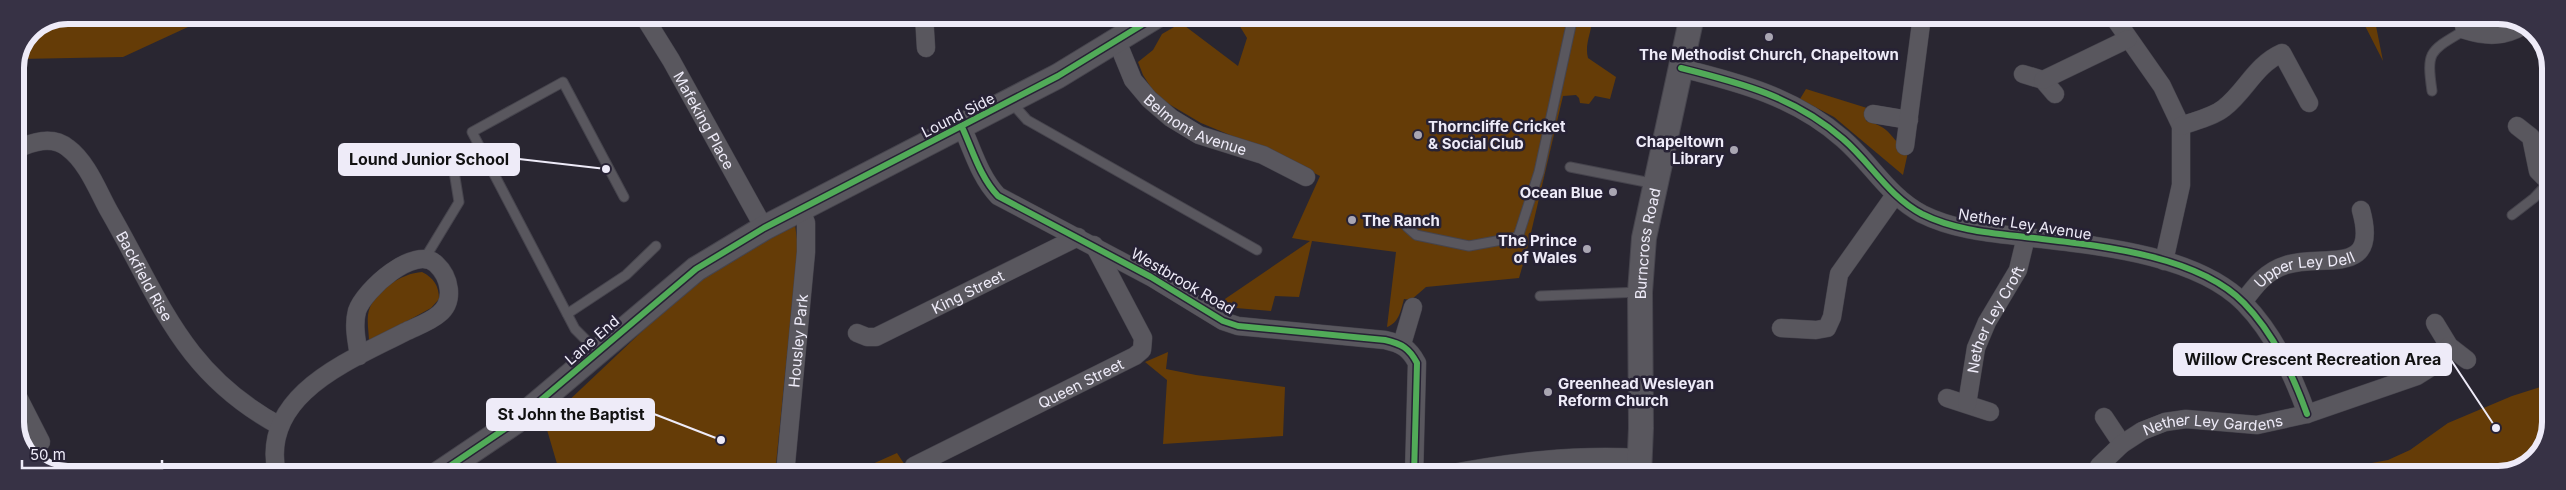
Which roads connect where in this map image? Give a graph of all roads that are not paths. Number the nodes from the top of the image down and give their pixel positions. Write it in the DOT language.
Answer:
graph roads {
  1 [pos="648,24"];
  2 [pos="925,24"];
  3 [pos="1144,24"];
  4 [pos="1571,24"];
  5 [pos="1690,24"];
  6 [pos="1921,24"];
  7 [pos="2118,24"];
  8 [pos="2463,24"];
  9 [pos="2465,24"];
  10 [pos="2518,28"];
  11 [pos="2128,39"];
  12 [pos="1117,41"];
  13 [pos="926,48"];
  14 [pos="1681,68"];
  15 [pos="2023,74"];
  16 [pos="2043,80"];
  17 [pos="2432,91"];
  18 [pos="2055,94"];
  19 [pos="1011,102"];
  20 [pos="2309,103"];
  21 [pos="1874,114"];
  22 [pos="1909,120"];
  23 [pos="2181,126"];
  24 [pos="2517,126"];
  25 [pos="962,127"];
  26 [pos="1906,146"];
  27 [pos="24,147"];
  28 [pos="452,159"];
  29 [pos="1570,167"];
  30 [pos="2542,175"];
  31 [pos="1306,177"];
  32 [pos="1656,184"];
  33 [pos="2542,190"];
  34 [pos="1895,195"];
  35 [pos="624,197"];
  36 [pos="801,209"];
  37 [pos="2361,210"];
  38 [pos="2512,215"];
  39 [pos="1407,227"];
  40 [pos="764,228"];
  41 [pos="1078,237"];
  42 [pos="2026,237"];
  43 [pos="1094,245"];
  44 [pos="656,246"];
  45 [pos="1257,250"];
  46 [pos="426,258"];
  47 [pos="2164,260"];
  48 [pos="1640,292"];
  49 [pos="1540,296"];
  50 [pos="2243,302"];
  51 [pos="1414,307"];
  52 [pos="567,314"];
  53 [pos="2435,323"];
  54 [pos="1781,328"];
  55 [pos="857,333"];
  56 [pos="1402,344"];
  57 [pos="2449,346"];
  58 [pos="597,352"];
  59 [pos="358,356"];
  60 [pos="2467,360"];
  61 [pos="1947,398"];
  62 [pos="1967,404"];
  63 [pos="24,408"];
  64 [pos="1990,412"];
  65 [pos="2307,414"];
  66 [pos="2104,417"];
  67 [pos="280,426"];
  68 [pos="42,442"];
  69 [pos="2122,444"];
  70 [pos="275,466"];
  71 [pos="450,466"];
  72 [pos="786,466"];
  73 [pos="914,466"];
  74 [pos="1414,466"];
  75 [pos="1490,466"];
  76 [pos="1639,466"];
  77 [pos="2099,466"];
  1 -- 40 [label="street, Mafeking Place"];
  2 -- 13 [label="street"];
  3 -- 12 [label="street, Lound Side"];
  4 -- 39 [label="lane"];
  5 -- 14 [label="street, Burncross Road"];
  6 -- 22 [label="street"];
  7 -- 11 [label="street"];
  8 -- 17 [label="lane"];
  9 -- 10 [label="street"];
  11 -- 16 [label="street"];
  11 -- 23 [label="street"];
  12 -- 19 [label="street, Lound Side"];
  12 -- 31 [label="street, Belmont Avenue"];
  14 -- 32 [label="street, Burncross Road"];
  14 -- 34 [label="street, Nether Ley Avenue"];
  15 -- 16 [label="street"];
  16 -- 18 [label="street"];
  19 -- 25 [label="street, Lound Side"];
  19 -- 45 [label="lane"];
  20 -- 23 [label="street"];
  21 -- 22 [label="street"];
  22 -- 26 [label="street"];
  23 -- 47 [label="street"];
  24 -- 30 [label="street"];
  25 -- 36 [label="street, Lound Side"];
  25 -- 41 [label="street, Westbrook Road"];
  27 -- 67 [label="street, Backfield Rise"];
  28 -- 46 [label="lane"];
  29 -- 32 [label="lane"];
  32 -- 48 [label="street, Burncross Road"];
  33 -- 38 [label="lane"];
  34 -- 42 [label="street, Nether Ley Avenue"];
  34 -- 54 [label="street"];
  35 -- 52 [label="lane"];
  36 -- 40 [label="street, Lound Side"];
  36 -- 72 [label="street, Housley Park"];
  37 -- 50 [label="street, Upper Ley Dell"];
  40 -- 58 [label="street, Lane End"];
  41 -- 43 [label="street, Westbrook Road"];
  41 -- 55 [label="street, King Street"];
  42 -- 47 [label="street, Nether Ley Avenue"];
  42 -- 62 [label="street, Nether Ley Croft"];
  43 -- 56 [label="street, Westbrook Road"];
  43 -- 73 [label="street, Queen Street"];
  44 -- 52 [label="lane"];
  46 -- 59 [label="street"];
  46 -- 59 [label="street"];
  47 -- 50 [label="street, Nether Ley Avenue"];
  48 -- 49 [label="lane"];
  48 -- 76 [label="street, Burncross Road"];
  50 -- 65 [label="street, Nether Ley Avenue"];
  51 -- 56 [label="street"];
  52 -- 58 [label="lane"];
  53 -- 57 [label="street"];
  56 -- 74 [label="street"];
  57 -- 60 [label="street"];
  57 -- 65 [label="street, Nether Ley Gardens"];
  58 -- 71 [label="street, Lane End"];
  59 -- 67 [label="street"];
  61 -- 62 [label="street"];
  62 -- 64 [label="street"];
  63 -- 68 [label="street"];
  65 -- 69 [label="street, Nether Ley Gardens"];
  66 -- 69 [label="street, Nether Ley Gardens"];
  67 -- 70 [label="street"];
  69 -- 77 [label="street, Nether Ley Gardens"];
  75 -- 76 [label="street"];
}
